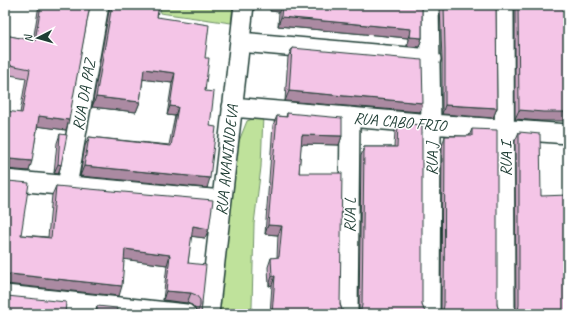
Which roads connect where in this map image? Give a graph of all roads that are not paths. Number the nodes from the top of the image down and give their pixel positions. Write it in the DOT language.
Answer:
graph roads {
  1 [pos="99,5"];
  2 [pos="244,5"];
  3 [pos="429,5"];
  4 [pos="504,5"];
  5 [pos="240,42"];
  6 [pos="431,59"];
  7 [pos="232,106"];
  8 [pos="350,117"];
  9 [pos="431,124"];
  10 [pos="504,129"];
  11 [pos="568,134"];
  12 [pos="5,180"];
  13 [pos="67,186"];
  14 [pos="222,200"];
  15 [pos="5,295"];
  16 [pos="186,314"];
  17 [pos="208,314"];
  18 [pos="348,314"];
  19 [pos="430,314"];
  20 [pos="505,314"];
  1 -- 13 [label="street, RUA DA PAZ"];
  2 -- 5 [label="street, RUA ANANINDEVA"];
  3 -- 6 [label="street, RUA J"];
  4 -- 10 [label="street, RUA I"];
  5 -- 6 [label="street"];
  5 -- 7 [label="street, RUA ANANINDEVA"];
  6 -- 9 [label="street, RUA J"];
  7 -- 8 [label="street, RUA CABO FRIO"];
  7 -- 14 [label="street, RUA ANANINDEVA"];
  8 -- 9 [label="street, RUA CABO FRIO"];
  8 -- 18 [label="street, RUA L"];
  9 -- 10 [label="street, RUA CABO FRIO"];
  9 -- 19 [label="street, RUA J"];
  10 -- 11 [label="street, RUA CABO FRIO"];
  10 -- 20 [label="street, RUA I"];
  12 -- 13 [label="street"];
  13 -- 14 [label="street"];
  14 -- 17 [label="street, RUA ANANINDEVA"];
  15 -- 16 [label="street"];
}
